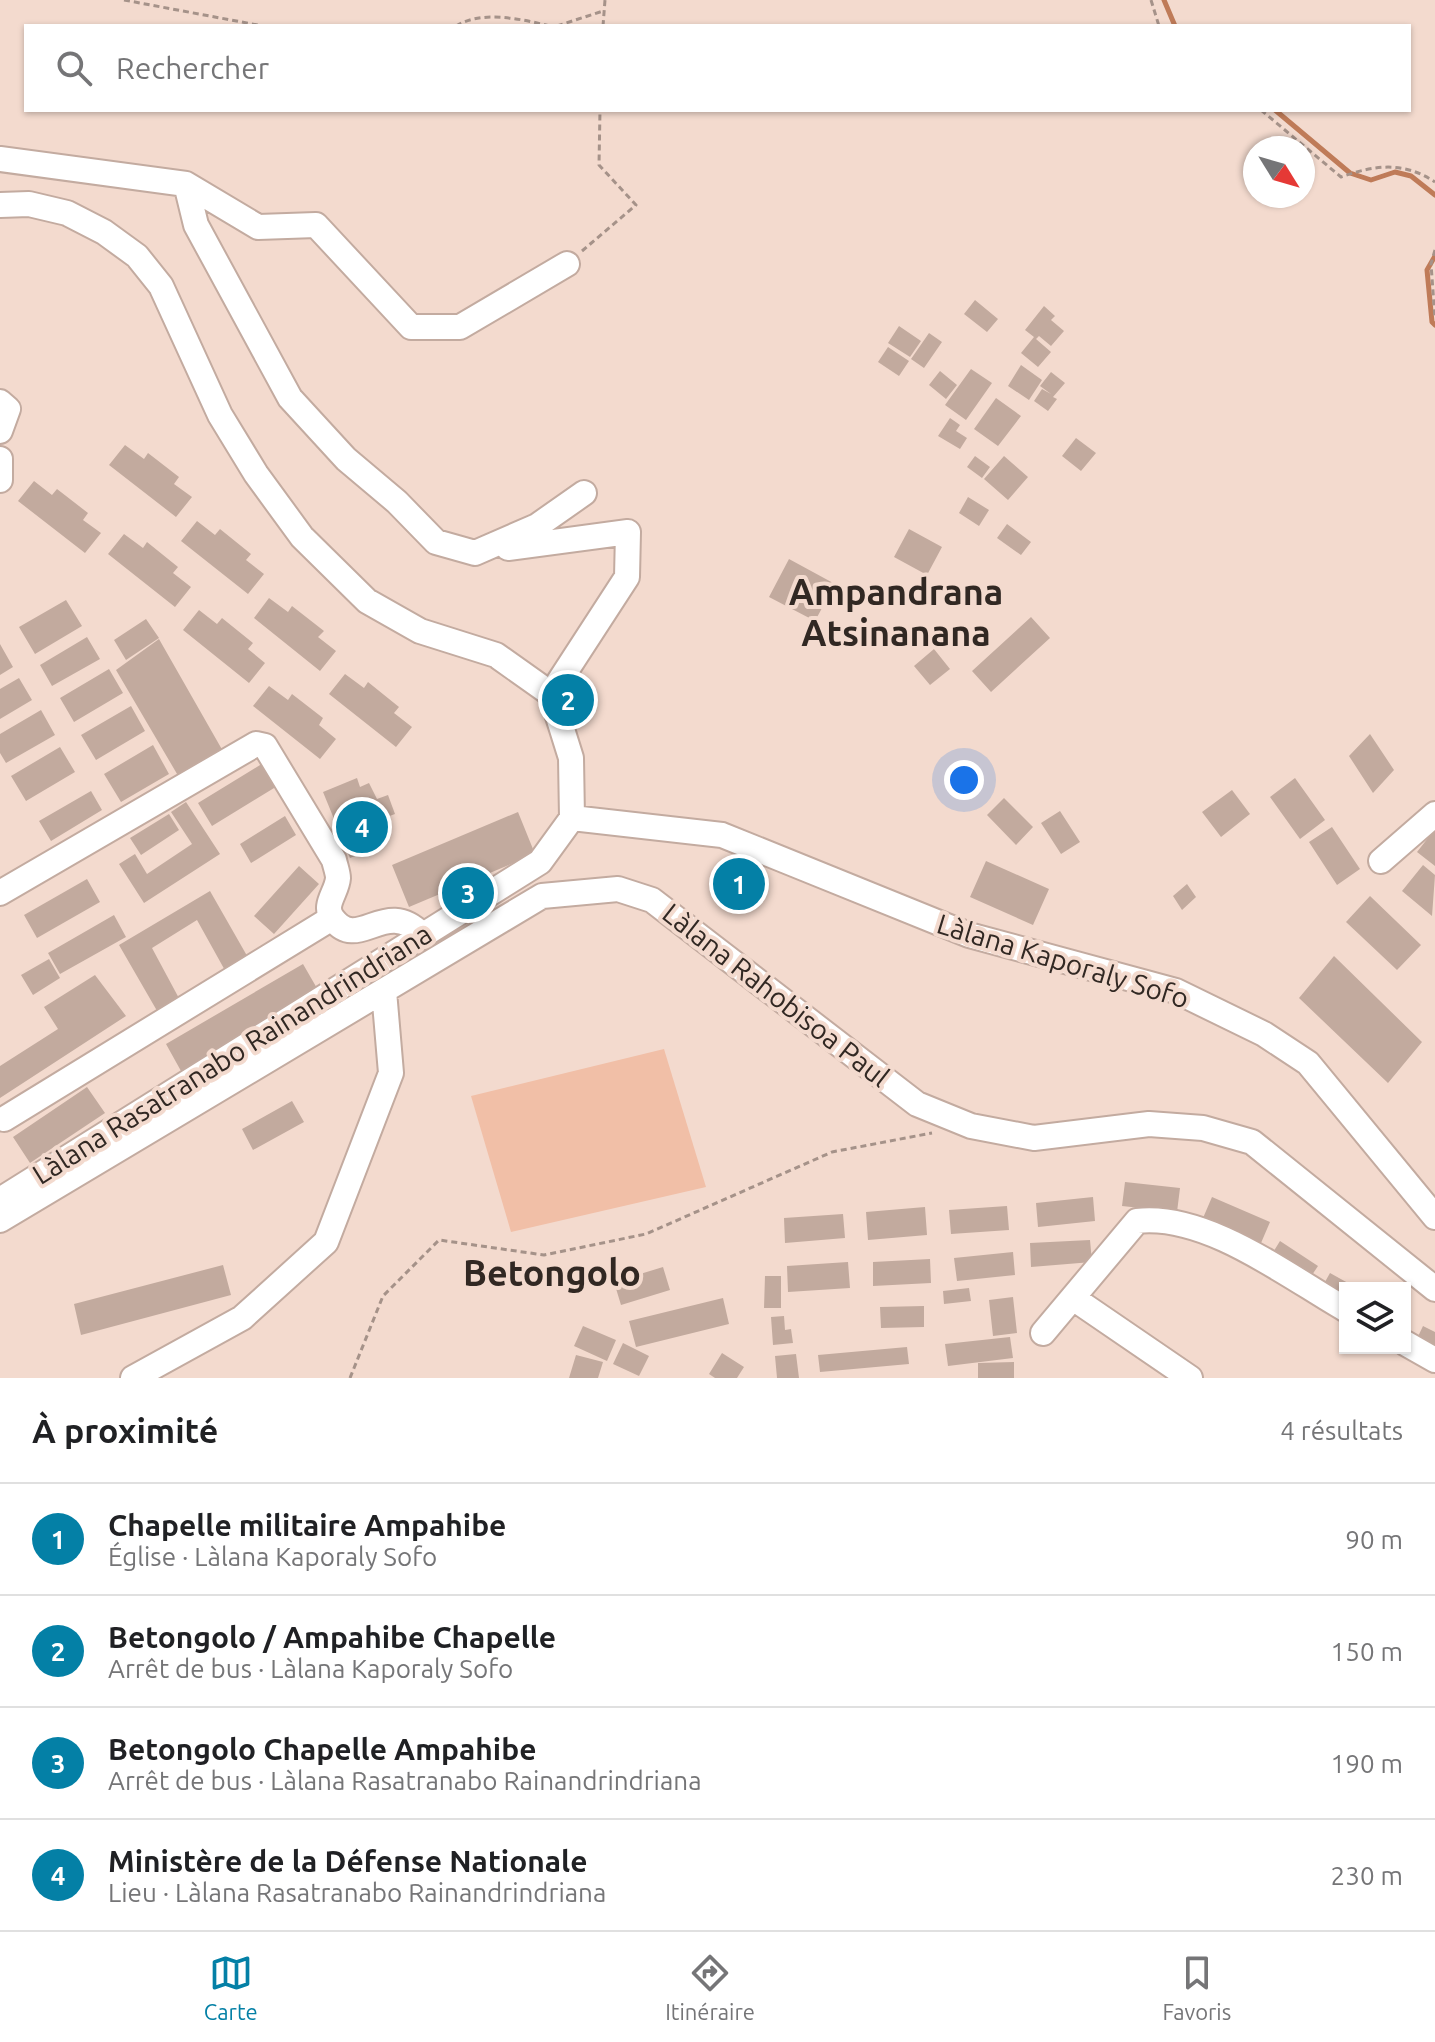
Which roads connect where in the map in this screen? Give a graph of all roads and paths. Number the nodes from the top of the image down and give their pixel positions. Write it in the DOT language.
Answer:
graph roads {
  1 [pos="124,0"];
  2 [pos="605,0"];
  3 [pos="1151,0"];
  4 [pos="603,11"];
  5 [pos="252,24"];
  6 [pos="459,24"];
  7 [pos="541,24"];
  8 [pos="563,24"];
  9 [pos="603,24"];
  10 [pos="1158,24"];
  11 [pos="600,112"];
  12 [pos="1263,112"];
  13 [pos="0,159"];
  14 [pos="1435,182"];
  15 [pos="186,184"];
  16 [pos="0,205"];
  17 [pos="1435,250"];
  18 [pos="567,264"];
  19 [pos="1435,319"];
  20 [pos="0,402"];
  21 [pos="0,431"];
  22 [pos="0,459"];
  23 [pos="0,480"];
  24 [pos="584,493"];
  25 [pos="475,553"];
  26 [pos="551,694"];
  27 [pos="1435,814"];
  28 [pos="572,818"];
  29 [pos="1381,861"];
  30 [pos="0,893"];
  31 [pos="332,918"];
  32 [pos="422,935"];
  33 [pos="384,991"];
  34 [pos="4,1119"];
  35 [pos="971,1126"];
  36 [pos="0,1200"];
  37 [pos="1435,1217"];
  38 [pos="0,1220"];
  39 [pos="1435,1289"];
  40 [pos="1073,1298"];
  41 [pos="1339,1306"];
  42 [pos="1043,1333"];
  43 [pos="1411,1346"];
  44 [pos="1435,1360"];
  45 [pos="133,1378"];
  46 [pos="350,1378"];
  47 [pos="1190,1378"];
  1 -- 5 [label="path"];
  2 -- 4 [label="path"];
  3 -- 10 [label="path"];
  4 -- 8 [label="path"];
  4 -- 9 [label="path"];
  6 -- 7 [label="path"];
  11 -- 18 [label="path"];
  12 -- 14 [label="path"];
  13 -- 15 [label="street"];
  15 -- 18 [label="street"];
  15 -- 25 [label="street"];
  16 -- 26 [label="street"];
  17 -- 19 [label="path"];
  20 -- 21 [label="street"];
  22 -- 23 [label="street"];
  24 -- 25 [label="street"];
  25 -- 26 [label="street"];
  26 -- 28 [label="street"];
  27 -- 29 [label="street"];
  28 -- 32 [label="street, Làlana Rasatranabo Rainandrindriana"];
  28 -- 37 [label="street, Làlana Kaporaly Sofo"];
  30 -- 31 [label="street"];
  31 -- 32 [label="street"];
  31 -- 34 [label="street"];
  32 -- 36 [label="street, Làlana Rasatranabo Rainandrindriana"];
  33 -- 35 [label="street, Làlana Rahobisoa Paul"];
  33 -- 38 [label="street, Làlana Rahobisoa Paul"];
  33 -- 45 [label="street"];
  35 -- 39 [label="street, Làlana Rahobisoa Paul"];
  35 -- 46 [label="path"];
  40 -- 41 [label="street"];
  40 -- 42 [label="street"];
  40 -- 47 [label="street"];
  43 -- 44 [label="street"];
}
